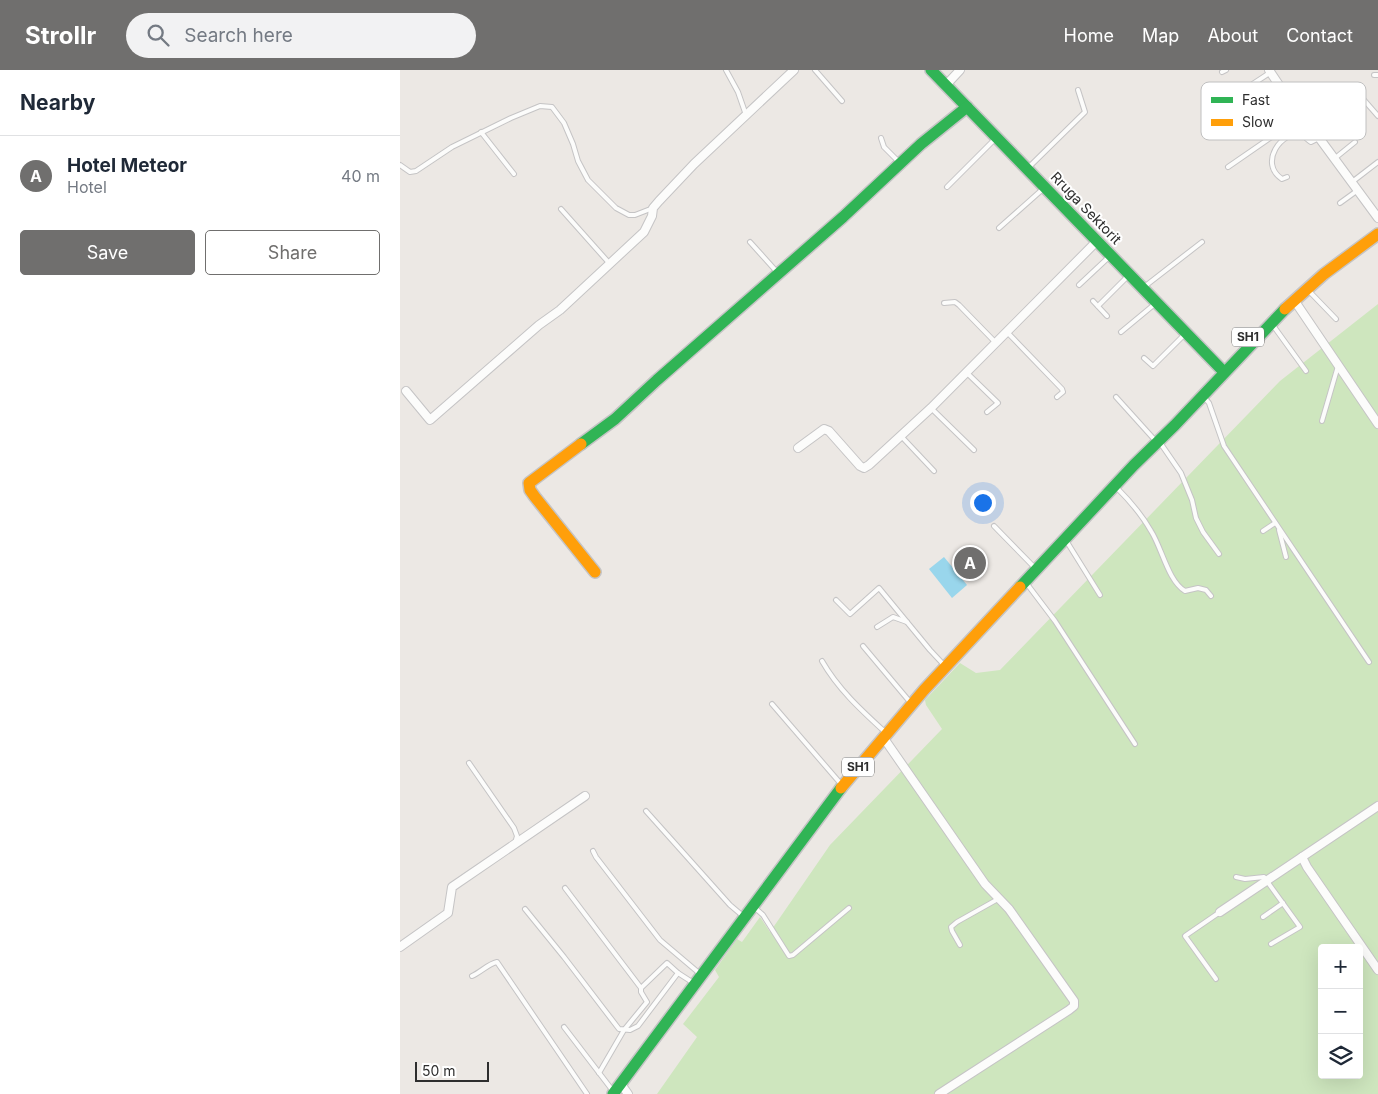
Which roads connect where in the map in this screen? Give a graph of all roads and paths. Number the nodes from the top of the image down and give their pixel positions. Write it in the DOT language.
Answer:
graph roads {
  1 [pos="726,70"];
  2 [pos="794,70"];
  3 [pos="815,70"];
  4 [pos="931,70"];
  5 [pos="960,70"];
  6 [pos="1270,71"];
  7 [pos="1255,82"];
  8 [pos="1277,82"];
  9 [pos="946,85"];
  10 [pos="1078,90"];
  11 [pos="842,101"];
  12 [pos="1366,102"];
  13 [pos="967,107"];
  14 [pos="746,115"];
  15 [pos="1378,116"];
  16 [pos="481,132"];
  17 [pos="881,138"];
  18 [pos="997,138"];
  19 [pos="1270,140"];
  20 [pos="1285,140"];
  21 [pos="1320,140"];
  22 [pos="1355,142"];
  23 [pos="1334,159"];
  24 [pos="1378,162"];
  25 [pos="900,163"];
  26 [pos="400,165"];
  27 [pos="1228,167"];
  28 [pos="1027,169"];
  29 [pos="514,174"];
  30 [pos="1287,177"];
  31 [pos="1352,182"];
  32 [pos="947,187"];
  33 [pos="1044,187"];
  34 [pos="1358,190"];
  35 [pos="1340,203"];
  36 [pos="653,208"];
  37 [pos="561,209"];
  38 [pos="1378,218"];
  39 [pos="1378,226"];
  40 [pos="999,228"];
  41 [pos="1378,234"];
  42 [pos="1097,241"];
  43 [pos="750,242"];
  44 [pos="1202,242"];
  45 [pos="1110,255"];
  46 [pos="610,264"];
  47 [pos="778,274"];
  48 [pos="1129,275"];
  49 [pos="1079,285"];
  50 [pos="1142,289"];
  51 [pos="1307,289"];
  52 [pos="1294,300"];
  53 [pos="1093,302"];
  54 [pos="1156,302"];
  55 [pos="944,303"];
  56 [pos="1098,306"];
  57 [pos="1107,316"];
  58 [pos="1336,319"];
  59 [pos="1271,323"];
  60 [pos="1006,331"];
  61 [pos="1121,332"];
  62 [pos="1186,333"];
  63 [pos="996,343"];
  64 [pos="1144,358"];
  65 [pos="1339,365"];
  66 [pos="1221,370"];
  67 [pos="1306,371"];
  68 [pos="966,372"];
  69 [pos="406,391"];
  70 [pos="1202,395"];
  71 [pos="1057,397"];
  72 [pos="1116,397"];
  73 [pos="931,408"];
  74 [pos="986,412"];
  75 [pos="1322,421"];
  76 [pos="1378,424"];
  77 [pos="901,436"];
  78 [pos="1156,440"];
  79 [pos="798,448"];
  80 [pos="974,450"];
  81 [pos="934,471"];
  82 [pos="1115,485"];
  83 [pos="1275,522"];
  84 [pos="994,526"];
  85 [pos="1279,528"];
  86 [pos="1263,531"];
  87 [pos="1064,539"];
  88 [pos="1219,554"];
  89 [pos="1286,557"];
  90 [pos="1036,569"];
  91 [pos="595,572"];
  92 [pos="1024,582"];
  93 [pos="1100,595"];
  94 [pos="1211,596"];
  95 [pos="836,600"];
  96 [pos="907,622"];
  97 [pos="877,627"];
  98 [pos="863,646"];
  99 [pos="822,661"];
  100 [pos="1368,662"];
  101 [pos="946,666"];
  102 [pos="772,704"];
  103 [pos="912,704"];
  104 [pos="885,735"];
  105 [pos="1135,744"];
  106 [pos="469,763"];
  107 [pos="843,786"];
  108 [pos="586,796"];
  109 [pos="1378,806"];
  110 [pos="646,811"];
  111 [pos="514,845"];
  112 [pos="594,850"];
  113 [pos="1302,858"];
  114 [pos="1236,877"];
  115 [pos="1268,881"];
  116 [pos="565,888"];
  117 [pos="998,899"];
  118 [pos="1283,903"];
  119 [pos="752,906"];
  120 [pos="849,908"];
  121 [pos="525,909"];
  122 [pos="1220,912"];
  123 [pos="744,917"];
  124 [pos="1263,918"];
  125 [pos="960,944"];
  126 [pos="1271,944"];
  127 [pos="400,947"];
  128 [pos="1378,970"];
  129 [pos="678,973"];
  130 [pos="472,976"];
  131 [pos="698,979"];
  132 [pos="1216,979"];
  133 [pos="641,988"];
  134 [pos="564,1027"];
  135 [pos="624,1030"];
  136 [pos="599,1073"];
  137 [pos="616,1090"];
  138 [pos="587,1094"];
  139 [pos="628,1094"];
  140 [pos="939,1094"];
  1 -- 14 [label="lane"];
  2 -- 14 [label="street"];
  3 -- 11 [label="lane"];
  4 -- 9 [label="main road, Rruga Sektorit"];
  5 -- 9 [label="street"];
  6 -- 7 [label="lane"];
  6 -- 8 [label="street"];
  9 -- 13 [label="main road, Rruga Sektorit"];
  10 -- 28 [label="lane"];
  12 -- 15 [label="lane"];
  13 -- 18 [label="main road, Rruga Sektorit"];
  13 -- 25 [label="main road"];
  14 -- 36 [label="street"];
  16 -- 26 [label="lane"];
  16 -- 29 [label="lane"];
  16 -- 36 [label="lane"];
  17 -- 25 [label="lane"];
  18 -- 28 [label="main road, Rruga Sektorit"];
  18 -- 32 [label="lane"];
  19 -- 27 [label="lane"];
  20 -- 30 [label="lane"];
  21 -- 23 [label="street"];
  22 -- 23 [label="lane"];
  23 -- 31 [label="street"];
  24 -- 31 [label="lane"];
  25 -- 47 [label="main road"];
  28 -- 33 [label="main road, Rruga Sektorit"];
  31 -- 34 [label="street"];
  33 -- 40 [label="lane"];
  33 -- 42 [label="main road, Rruga Sektorit"];
  34 -- 35 [label="lane"];
  34 -- 38 [label="street"];
  36 -- 46 [label="street"];
  37 -- 46 [label="lane"];
  39 -- 66 [label="main road, SH1"];
  41 -- 51 [label="main road, SH1"];
  42 -- 45 [label="main road, Rruga Sektorit"];
  42 -- 60 [label="street"];
  43 -- 47 [label="lane"];
  44 -- 50 [label="lane"];
  45 -- 48 [label="main road, Rruga Sektorit"];
  45 -- 49 [label="lane"];
  46 -- 69 [label="street"];
  47 -- 91 [label="main road"];
  48 -- 50 [label="main road, Rruga Sektorit"];
  48 -- 56 [label="lane"];
  50 -- 54 [label="main road, Rruga Sektorit"];
  51 -- 52 [label="main road, SH1"];
  51 -- 58 [label="lane"];
  52 -- 59 [label="main road, SH1"];
  52 -- 65 [label="street"];
  53 -- 56 [label="lane"];
  54 -- 61 [label="lane"];
  54 -- 62 [label="main road, Rruga Sektorit"];
  55 -- 63 [label="lane"];
  56 -- 57 [label="lane"];
  59 -- 66 [label="main road, SH1"];
  59 -- 67 [label="lane"];
  60 -- 63 [label="street"];
  60 -- 71 [label="lane"];
  62 -- 64 [label="lane"];
  62 -- 66 [label="main road, Rruga Sektorit"];
  63 -- 68 [label="street"];
  65 -- 75 [label="lane"];
  65 -- 76 [label="street"];
  66 -- 70 [label="main road, SH1"];
  66 -- 78 [label="main road, SH1"];
  68 -- 73 [label="street"];
  68 -- 74 [label="lane"];
  70 -- 78 [label="main road, SH1"];
  70 -- 83 [label="lane"];
  72 -- 78 [label="lane"];
  73 -- 77 [label="street"];
  73 -- 80 [label="lane"];
  77 -- 79 [label="street"];
  77 -- 81 [label="lane"];
  78 -- 82 [label="main road, SH1"];
  78 -- 88 [label="lane"];
  82 -- 87 [label="main road, SH1"];
  82 -- 94 [label="lane"];
  83 -- 85 [label="lane"];
  83 -- 86 [label="lane"];
  84 -- 90 [label="lane"];
  85 -- 89 [label="lane"];
  85 -- 100 [label="lane"];
  87 -- 90 [label="main road, SH1"];
  87 -- 93 [label="lane"];
  90 -- 92 [label="main road, SH1"];
  92 -- 101 [label="main road, SH1"];
  92 -- 105 [label="lane"];
  95 -- 96 [label="lane"];
  96 -- 97 [label="lane"];
  96 -- 101 [label="lane"];
  98 -- 103 [label="lane"];
  99 -- 104 [label="lane"];
  101 -- 103 [label="main road, SH1"];
  102 -- 107 [label="lane"];
  103 -- 104 [label="main road, SH1"];
  104 -- 107 [label="main road, SH1"];
  104 -- 117 [label="street"];
  106 -- 111 [label="lane"];
  107 -- 119 [label="main road, SH1"];
  108 -- 111 [label="street"];
  109 -- 113 [label="street"];
  110 -- 123 [label="lane"];
  111 -- 127 [label="street"];
  112 -- 131 [label="lane"];
  113 -- 115 [label="street"];
  113 -- 128 [label="street"];
  114 -- 115 [label="lane"];
  115 -- 118 [label="lane"];
  115 -- 122 [label="street"];
  116 -- 133 [label="lane"];
  117 -- 125 [label="lane"];
  117 -- 140 [label="street"];
  118 -- 124 [label="lane"];
  118 -- 126 [label="lane"];
  119 -- 120 [label="lane"];
  119 -- 123 [label="main road, SH1"];
  121 -- 135 [label="lane"];
  122 -- 132 [label="lane"];
  123 -- 131 [label="main road, SH1"];
  129 -- 131 [label="lane"];
  129 -- 133 [label="lane"];
  129 -- 135 [label="lane"];
  130 -- 138 [label="lane"];
  131 -- 137 [label="main road, SH1"];
  133 -- 135 [label="lane"];
  134 -- 136 [label="lane"];
  135 -- 136 [label="lane"];
  136 -- 137 [label="lane"];
  137 -- 139 [label="street"];
}
